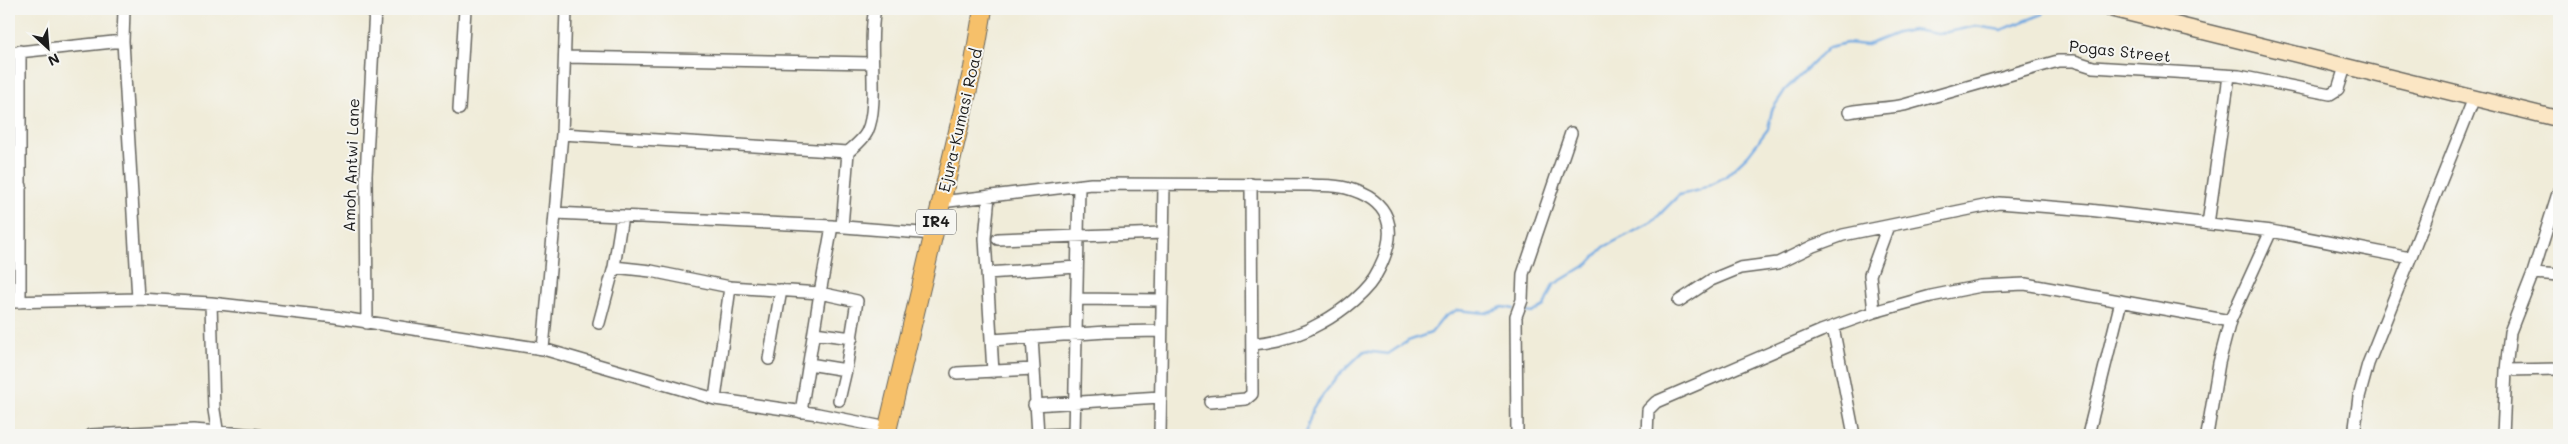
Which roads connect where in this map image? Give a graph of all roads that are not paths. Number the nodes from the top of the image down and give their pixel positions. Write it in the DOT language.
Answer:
graph roads {
  1 [pos="124,9"];
  2 [pos="375,9"];
  3 [pos="465,9"];
  4 [pos="566,9"];
  5 [pos="875,9"];
  6 [pos="983,9"];
  7 [pos="2112,9"];
  8 [pos="123,41"];
  9 [pos="14,52"];
  10 [pos="566,57"];
  11 [pos="871,63"];
  12 [pos="2345,67"];
  13 [pos="2229,76"];
  14 [pos="2474,98"];
  15 [pos="459,109"];
  16 [pos="1849,112"];
  17 [pos="2559,119"];
  18 [pos="1571,133"];
  19 [pos="562,134"];
  20 [pos="848,152"];
  21 [pos="1250,184"];
  22 [pos="1164,185"];
  23 [pos="21,186"];
  24 [pos="1079,186"];
  25 [pos="9,187"];
  26 [pos="2559,190"];
  27 [pos="989,196"];
  28 [pos="941,202"];
  29 [pos="555,213"];
  30 [pos="622,216"];
  31 [pos="2208,224"];
  32 [pos="1888,226"];
  33 [pos="837,227"];
  34 [pos="2271,232"];
  35 [pos="1163,233"];
  36 [pos="934,234"];
  37 [pos="1078,237"];
  38 [pos="998,238"];
  39 [pos="2410,258"];
  40 [pos="614,267"];
  41 [pos="1077,267"];
  42 [pos="987,273"];
  43 [pos="2533,273"];
  44 [pos="2559,275"];
  45 [pos="730,287"];
  46 [pos="781,290"];
  47 [pos="820,293"];
  48 [pos="138,299"];
  49 [pos="1077,300"];
  50 [pos="1162,300"];
  51 [pos="1679,301"];
  52 [pos="2121,301"];
  53 [pos="14,302"];
  54 [pos="211,303"];
  55 [pos="1874,312"];
  56 [pos="2230,321"];
  57 [pos="367,323"];
  58 [pos="599,323"];
  59 [pos="1833,327"];
  60 [pos="1161,331"];
  61 [pos="814,333"];
  62 [pos="1076,335"];
  63 [pos="1032,337"];
  64 [pos="852,338"];
  65 [pos="992,340"];
  66 [pos="1252,344"];
  67 [pos="543,349"];
  68 [pos="769,359"];
  69 [pos="809,364"];
  70 [pos="2559,369"];
  71 [pos="846,370"];
  72 [pos="1033,370"];
  73 [pos="2506,370"];
  74 [pos="993,372"];
  75 [pos="957,373"];
  76 [pos="1160,397"];
  77 [pos="714,399"];
  78 [pos="839,400"];
  79 [pos="1210,402"];
  80 [pos="1075,403"];
  81 [pos="1034,404"];
  82 [pos="801,412"];
  83 [pos="887,432"];
  84 [pos="218,433"];
  85 [pos="91,435"];
  86 [pos="258,435"];
  87 [pos="1038,435"];
  88 [pos="1043,435"];
  89 [pos="1074,435"];
  90 [pos="1160,435"];
  91 [pos="1517,435"];
  92 [pos="1647,435"];
  93 [pos="1854,435"];
  94 [pos="2088,435"];
  95 [pos="2207,435"];
  96 [pos="2354,435"];
  97 [pos="2504,435"];
  1 -- 8 [label="street"];
  2 -- 57 [label="street, Amoh Antwi Lane"];
  3 -- 15 [label="street"];
  4 -- 10 [label="street"];
  5 -- 11 [label="street"];
  6 -- 28 [label="main road, Ejura-Kumasi Road / IR4"];
  7 -- 12 [label="street"];
  8 -- 9 [label="street"];
  8 -- 48 [label="street"];
  9 -- 23 [label="street"];
  10 -- 11 [label="street"];
  10 -- 19 [label="street"];
  11 -- 20 [label="street"];
  12 -- 13 [label="street, Pogas Street"];
  12 -- 14 [label="street"];
  13 -- 16 [label="street, Pogas Street"];
  13 -- 31 [label="street"];
  14 -- 17 [label="street"];
  14 -- 39 [label="street"];
  18 -- 91 [label="street"];
  19 -- 20 [label="street"];
  19 -- 29 [label="street"];
  20 -- 33 [label="street"];
  21 -- 22 [label="street"];
  21 -- 66 [label="street"];
  21 -- 66 [label="street"];
  22 -- 24 [label="street"];
  22 -- 35 [label="street"];
  23 -- 25 [label="street"];
  23 -- 53 [label="street"];
  24 -- 27 [label="street"];
  24 -- 37 [label="street"];
  26 -- 43 [label="street"];
  27 -- 28 [label="street"];
  27 -- 42 [label="street"];
  28 -- 36 [label="main road, Ejura-Kumasi Road / IR4"];
  29 -- 30 [label="street"];
  29 -- 67 [label="street"];
  30 -- 33 [label="street"];
  30 -- 40 [label="street"];
  31 -- 32 [label="street"];
  31 -- 34 [label="street"];
  32 -- 51 [label="street"];
  32 -- 55 [label="street"];
  33 -- 36 [label="street"];
  33 -- 47 [label="street"];
  34 -- 39 [label="street"];
  34 -- 56 [label="street"];
  35 -- 37 [label="street"];
  35 -- 50 [label="street"];
  36 -- 83 [label="main road, Ejura-Kumasi Road / IR4"];
  37 -- 38 [label="street"];
  37 -- 41 [label="street"];
  39 -- 96 [label="street"];
  40 -- 45 [label="street"];
  40 -- 58 [label="street"];
  41 -- 42 [label="street"];
  41 -- 49 [label="street"];
  42 -- 65 [label="street"];
  43 -- 44 [label="street"];
  43 -- 73 [label="street"];
  45 -- 46 [label="street"];
  45 -- 77 [label="street"];
  46 -- 47 [label="street"];
  46 -- 68 [label="street"];
  47 -- 61 [label="street"];
  47 -- 64 [label="street"];
  48 -- 53 [label="street"];
  48 -- 54 [label="street"];
  49 -- 50 [label="street"];
  49 -- 62 [label="street"];
  50 -- 60 [label="street"];
  52 -- 55 [label="street"];
  52 -- 56 [label="street"];
  52 -- 94 [label="street"];
  54 -- 57 [label="street"];
  54 -- 84 [label="street"];
  55 -- 59 [label="street"];
  56 -- 95 [label="street"];
  57 -- 67 [label="street"];
  59 -- 92 [label="street"];
  59 -- 93 [label="street"];
  60 -- 62 [label="street"];
  60 -- 76 [label="street"];
  61 -- 64 [label="street"];
  61 -- 69 [label="street"];
  62 -- 63 [label="street"];
  62 -- 80 [label="street"];
  63 -- 65 [label="street"];
  63 -- 72 [label="street"];
  64 -- 71 [label="street"];
  65 -- 74 [label="street"];
  66 -- 79 [label="street"];
  67 -- 77 [label="street"];
  69 -- 71 [label="street"];
  69 -- 82 [label="street"];
  70 -- 73 [label="street"];
  71 -- 78 [label="street"];
  72 -- 74 [label="street"];
  72 -- 81 [label="street"];
  73 -- 97 [label="street"];
  74 -- 75 [label="street"];
  76 -- 80 [label="street"];
  76 -- 90 [label="street"];
  77 -- 82 [label="street"];
  80 -- 81 [label="street"];
  80 -- 89 [label="street"];
  81 -- 87 [label="street"];
  82 -- 83 [label="street"];
  84 -- 85 [label="street"];
  84 -- 86 [label="street"];
  88 -- 89 [label="street"];
}
